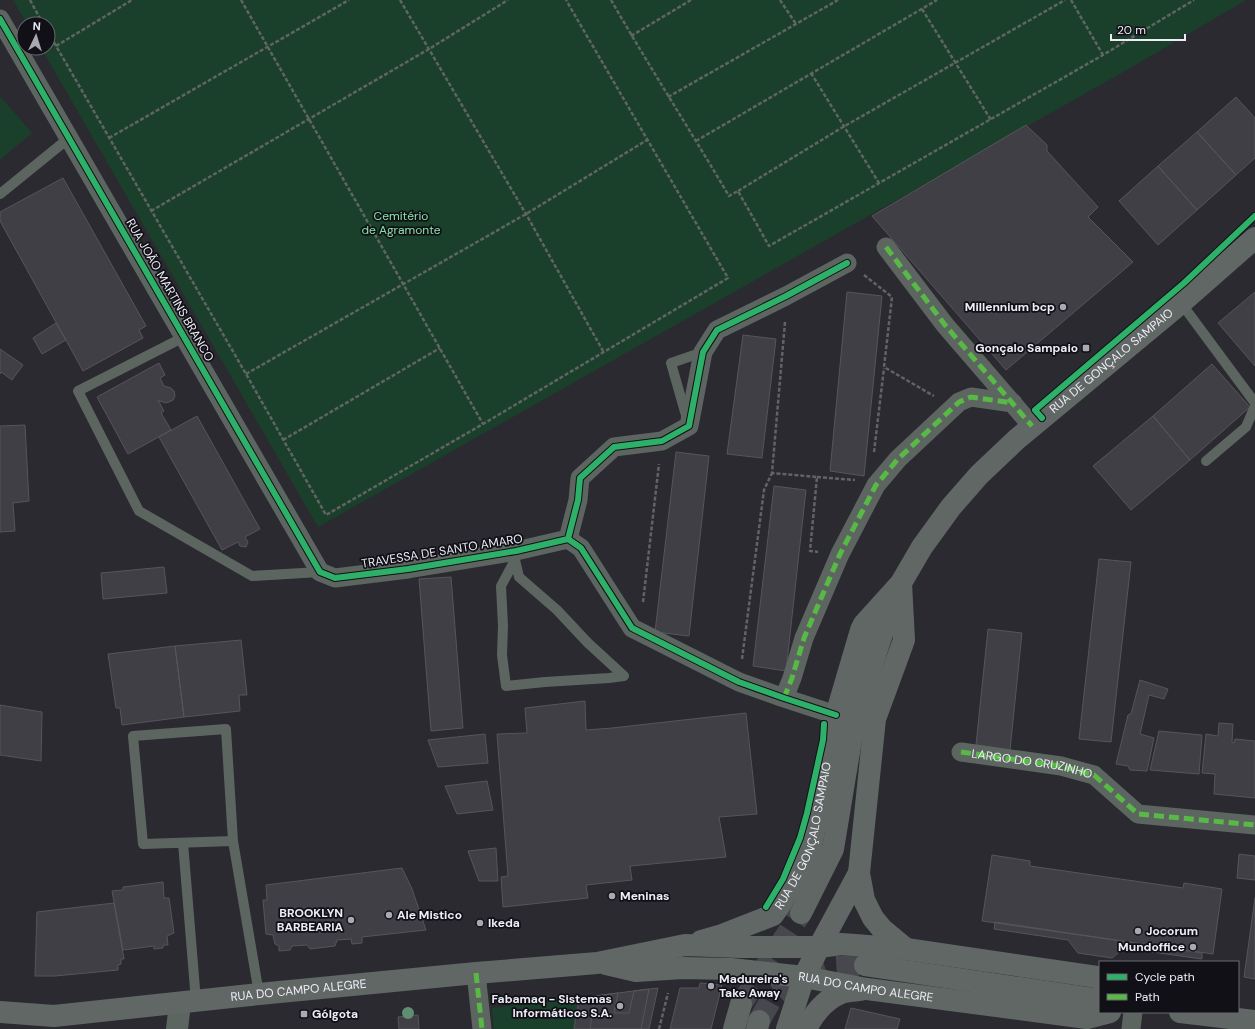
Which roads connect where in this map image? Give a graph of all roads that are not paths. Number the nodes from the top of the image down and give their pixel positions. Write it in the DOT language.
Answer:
graph roads {
  1 [pos="0,19"];
  2 [pos="69,138"];
  3 [pos="0,194"];
  4 [pos="1255,238"];
  5 [pos="886,247"];
  6 [pos="847,263"];
  7 [pos="1180,303"];
  8 [pos="184,337"];
  9 [pos="703,352"];
  10 [pos="1013,403"];
  11 [pos="1255,404"];
  12 [pos="689,426"];
  13 [pos="1032,426"];
  14 [pos="1206,461"];
  15 [pos="568,539"];
  16 [pos="515,555"];
  17 [pos="320,572"];
  18 [pos="901,583"];
  19 [pos="784,698"];
  20 [pos="836,715"];
  21 [pos="961,752"];
  22 [pos="1255,825"];
  23 [pos="233,841"];
  24 [pos="183,843"];
  25 [pos="859,872"];
  26 [pos="801,913"];
  27 [pos="685,945"];
  28 [pos="818,947"];
  29 [pos="906,949"];
  30 [pos="597,963"];
  31 [pos="865,965"];
  32 [pos="476,973"];
  33 [pos="804,977"];
  34 [pos="1099,979"];
  35 [pos="867,989"];
  36 [pos="259,994"];
  37 [pos="1099,1000"];
  38 [pos="188,1002"];
  39 [pos="741,1004"];
  40 [pos="0,1012"];
  41 [pos="1106,1013"];
  42 [pos="1133,1013"];
  43 [pos="1188,1013"];
  44 [pos="1255,1022"];
  45 [pos="177,1029"];
  46 [pos="482,1029"];
  47 [pos="734,1029"];
  48 [pos="787,1029"];
  49 [pos="806,1029"];
  50 [pos="1131,1029"];
  1 -- 2 [label="street, RUA JOÃO MARTINS BRANCO"];
  2 -- 3 [label="lane"];
  2 -- 8 [label="street, RUA JOÃO MARTINS BRANCO"];
  4 -- 7 [label="main road, RUA DE GONÇALO SAMPAIO"];
  5 -- 10 [label="street"];
  6 -- 9 [label="street"];
  7 -- 11 [label="lane"];
  7 -- 13 [label="main road, RUA DE GONÇALO SAMPAIO"];
  8 -- 17 [label="street, RUA JOÃO MARTINS BRANCO"];
  8 -- 17 [label="lane"];
  9 -- 12 [label="street"];
  9 -- 12 [label="lane"];
  10 -- 13 [label="street"];
  10 -- 19 [label="street"];
  11 -- 14 [label="lane"];
  12 -- 15 [label="street"];
  13 -- 18 [label="main road, RUA DE GONÇALO SAMPAIO"];
  15 -- 16 [label="street, TRAVESSA DE SANTO AMARO"];
  15 -- 19 [label="street"];
  16 -- 16 [label="lane"];
  16 -- 17 [label="street, TRAVESSA DE SANTO AMARO"];
  18 -- 20 [label="main road, RUA DE GONÇALO SAMPAIO"];
  18 -- 25 [label="main road"];
  18 -- 26 [label="main road"];
  19 -- 20 [label="street"];
  20 -- 27 [label="main road, RUA DE GONÇALO SAMPAIO"];
  21 -- 22 [label="street, LARGO DO CRUZINHO"];
  23 -- 24 [label="lane"];
  23 -- 24 [label="lane"];
  23 -- 36 [label="lane"];
  24 -- 38 [label="lane"];
  25 -- 28 [label="main road"];
  25 -- 29 [label="main road"];
  27 -- 28 [label="main road, RUA DO CAMPO ALEGRE"];
  27 -- 30 [label="main road, RUA DO CAMPO ALEGRE"];
  28 -- 29 [label="main road, RUA DO CAMPO ALEGRE"];
  28 -- 33 [label="main road"];
  29 -- 34 [label="main road, RUA DO CAMPO ALEGRE"];
  30 -- 32 [label="main road, RUA DO CAMPO ALEGRE"];
  30 -- 33 [label="main road, RUA DO CAMPO ALEGRE"];
  31 -- 37 [label="main road"];
  32 -- 36 [label="main road, RUA DO CAMPO ALEGRE"];
  32 -- 46 [label="street"];
  33 -- 35 [label="main road, RUA DO CAMPO ALEGRE"];
  33 -- 48 [label="main road"];
  35 -- 41 [label="main road, RUA DO CAMPO ALEGRE"];
  35 -- 49 [label="main road"];
  36 -- 38 [label="main road, RUA DO CAMPO ALEGRE"];
  38 -- 40 [label="main road, RUA DO CAMPO ALEGRE"];
  38 -- 45 [label="street"];
  39 -- 47 [label="main road"];
  42 -- 50 [label="street"];
  43 -- 44 [label="main road"];
}
